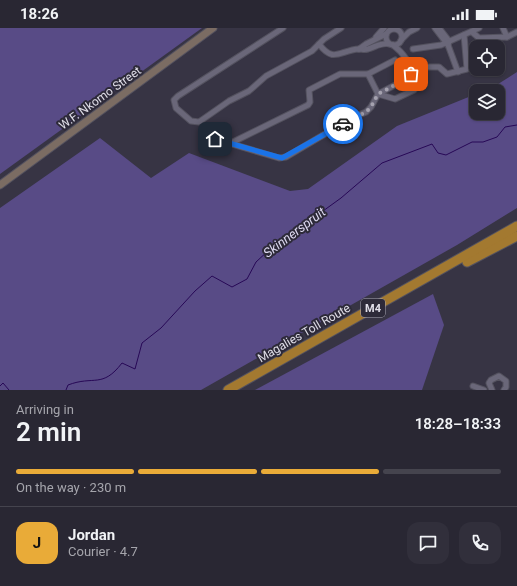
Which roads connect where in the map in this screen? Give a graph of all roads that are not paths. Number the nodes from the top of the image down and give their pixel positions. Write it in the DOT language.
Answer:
graph roads {
  1 [pos="213,28"];
  2 [pos="283,28"];
  3 [pos="341,28"];
  4 [pos="412,28"];
  5 [pos="417,28"];
  6 [pos="479,28"];
  7 [pos="503,28"];
  8 [pos="437,29"];
  9 [pos="388,30"];
  10 [pos="399,31"];
  11 [pos="472,32"];
  12 [pos="517,32"];
  13 [pos="464,35"];
  14 [pos="507,37"];
  15 [pos="401,40"];
  16 [pos="447,43"];
  17 [pos="319,44"];
  18 [pos="391,44"];
  19 [pos="359,49"];
  20 [pos="413,49"];
  21 [pos="404,56"];
  22 [pos="395,60"];
  23 [pos="467,62"];
  24 [pos="429,68"];
  25 [pos="458,72"];
  26 [pos="368,74"];
  27 [pos="414,90"];
  28 [pos="378,94"];
  29 [pos="215,139"];
  30 [pos="231,143"];
  31 [pos="0,185"];
  32 [pos="517,225"];
  33 [pos="517,231"];
  34 [pos="517,236"];
  35 [pos="431,278"];
  36 [pos="473,386"];
  37 [pos="506,389"];
  38 [pos="228,390"];
  39 [pos="238,390"];
  40 [pos="484,390"];
  41 [pos="492,390"];
  1 -- 31 [label="main road, W.F. Nkomo Street"];
  2 -- 17 [label="street"];
  3 -- 17 [label="street"];
  4 -- 10 [label="street"];
  5 -- 15 [label="street"];
  6 -- 11 [label="street"];
  7 -- 14 [label="street"];
  8 -- 16 [label="street"];
  9 -- 10 [label="street"];
  9 -- 18 [label="street"];
  9 -- 19 [label="street"];
  10 -- 15 [label="street"];
  11 -- 13 [label="street"];
  11 -- 14 [label="street"];
  12 -- 14 [label="street"];
  13 -- 16 [label="street"];
  13 -- 23 [label="street"];
  15 -- 18 [label="street"];
  15 -- 21 [label="street"];
  16 -- 20 [label="street"];
  16 -- 25 [label="street"];
  17 -- 19 [label="street"];
  18 -- 19 [label="street"];
  18 -- 21 [label="street"];
  21 -- 28 [label="street"];
  22 -- 26 [label="street"];
  23 -- 25 [label="street"];
  24 -- 25 [label="street"];
  26 -- 28 [label="street"];
  26 -- 30 [label="street"];
  27 -- 28 [label="street"];
  28 -- 30 [label="street"];
  29 -- 30 [label="street"];
  32 -- 35 [label="highway"];
  33 -- 35 [label="highway, Magalies Toll Route / M4"];
  34 -- 35 [label="highway"];
  35 -- 38 [label="highway, Magalies Toll Route / M4"];
  35 -- 39 [label="highway, Magalies Toll Route / M4"];
  36 -- 40 [label="street"];
  37 -- 41 [label="street"];
}
